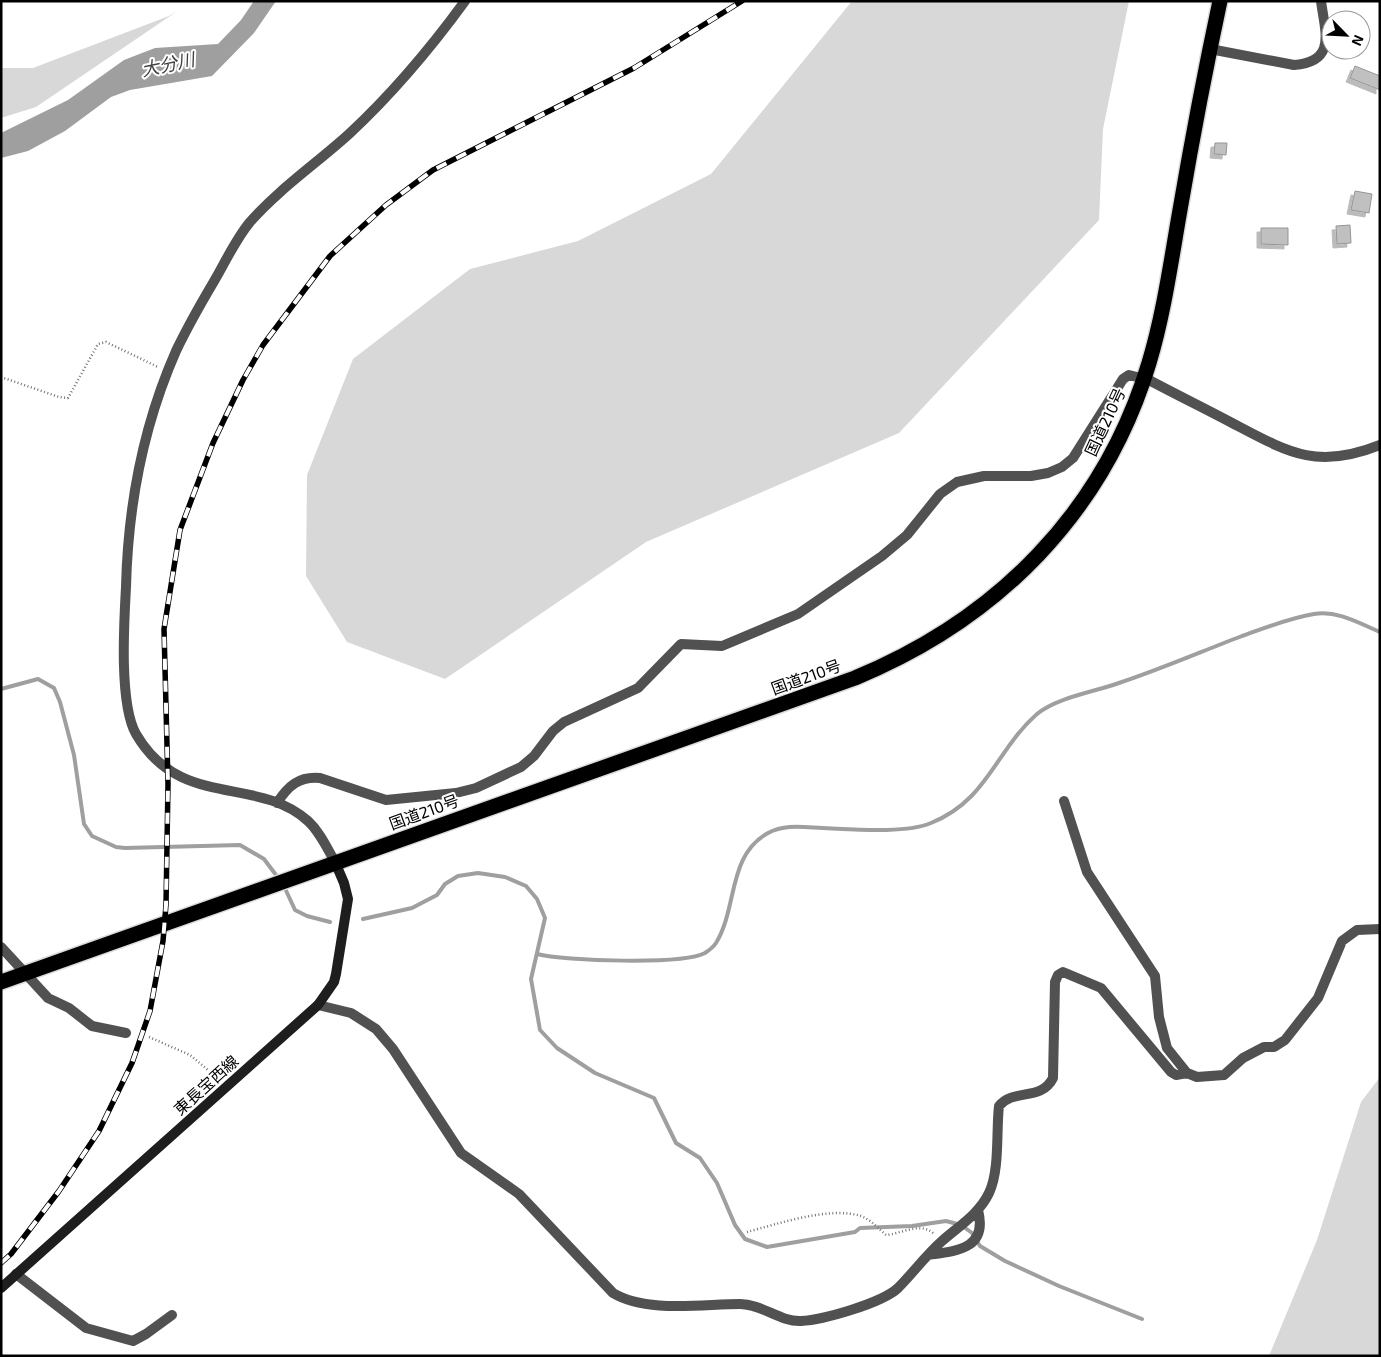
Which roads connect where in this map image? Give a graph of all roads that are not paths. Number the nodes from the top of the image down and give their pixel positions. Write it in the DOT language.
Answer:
graph roads {
  1 [pos="465,1"];
  2 [pos="1220,1"];
  3 [pos="1321,1"];
  4 [pos="1210,49"];
  5 [pos="1144,378"];
  6 [pos="1380,445"];
  7 [pos="1064,801"];
  8 [pos="277,803"];
  9 [pos="335,862"];
  10 [pos="1380,929"];
  11 [pos="1,947"];
  12 [pos="25,974"];
  13 [pos="1,982"];
  14 [pos="318,1005"];
  15 [pos="126,1033"];
  16 [pos="1187,1073"];
  17 [pos="978,1210"];
  18 [pos="928,1255"];
  19 [pos="16,1274"];
  20 [pos="1,1288"];
  21 [pos="172,1315"];
  1 -- 8 [label="street"];
  2 -- 4 [label="highway, 国道210号"];
  3 -- 4 [label="street"];
  4 -- 5 [label="highway, 国道210号"];
  5 -- 6 [label="street"];
  5 -- 8 [label="street"];
  5 -- 9 [label="highway, 国道210号"];
  7 -- 16 [label="street"];
  8 -- 9 [label="street"];
  9 -- 12 [label="highway, 国道210号"];
  9 -- 14 [label="main road, 東長宝西線"];
  10 -- 16 [label="street"];
  11 -- 12 [label="street"];
  12 -- 13 [label="highway, 国道210号"];
  12 -- 15 [label="street"];
  14 -- 18 [label="street"];
  14 -- 19 [label="main road, 東長宝西線"];
  16 -- 17 [label="street"];
  17 -- 18 [label="street"];
  17 -- 18 [label="street"];
  19 -- 20 [label="main road, 東長宝西線"];
  19 -- 21 [label="street"];
}
